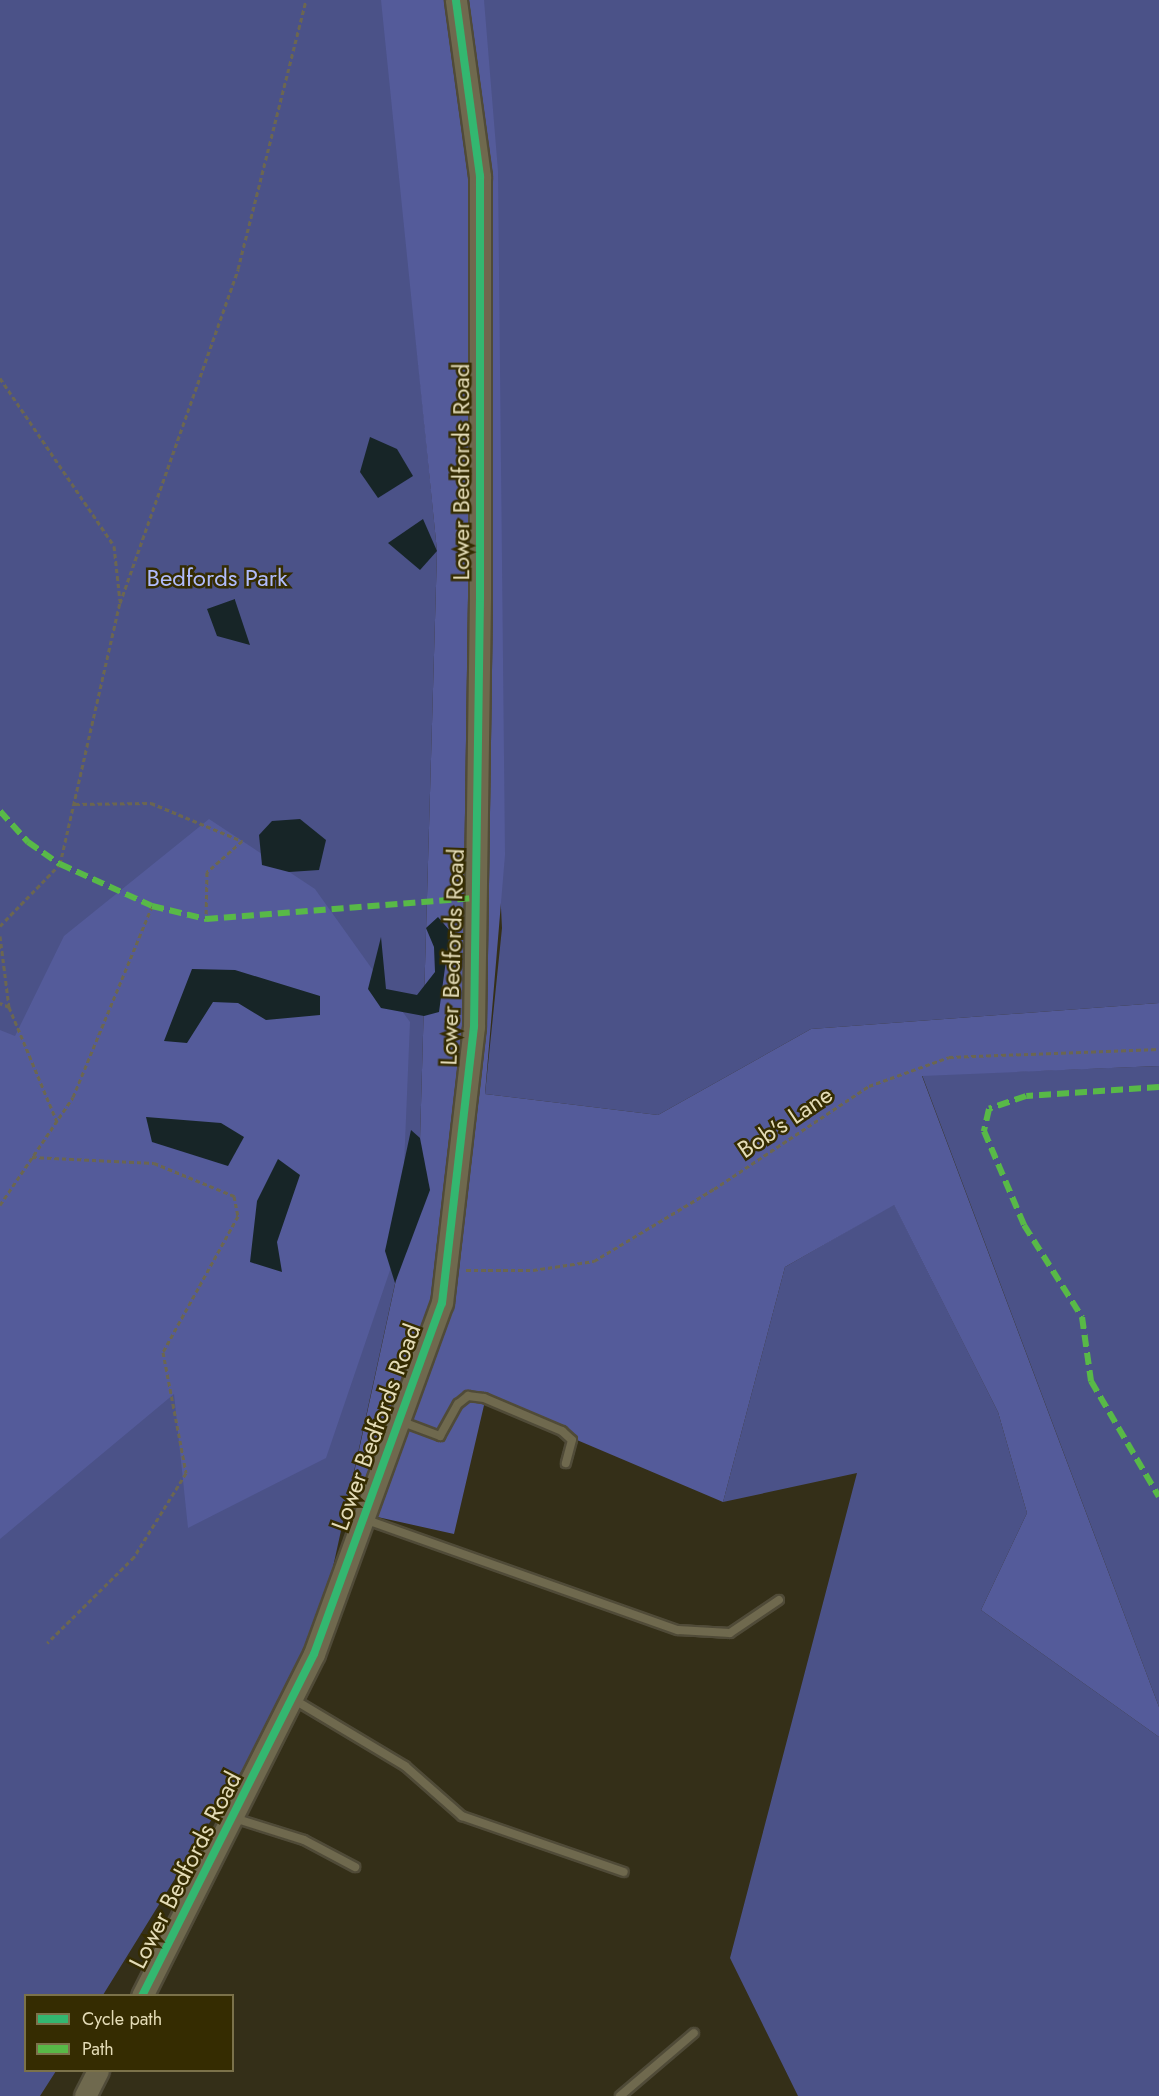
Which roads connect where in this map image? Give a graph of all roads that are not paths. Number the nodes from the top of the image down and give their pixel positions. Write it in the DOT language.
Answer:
graph roads {
  1 [pos="456,0"];
  2 [pos="399,1420"];
  3 [pos="566,1463"];
  4 [pos="364,1519"];
  5 [pos="779,1600"];
  6 [pos="292,1699"];
  7 [pos="234,1818"];
  8 [pos="355,1867"];
  9 [pos="624,1872"];
  10 [pos="143,1994"];
  11 [pos="694,2033"];
  12 [pos="97,2072"];
  13 [pos="85,2096"];
  14 [pos="620,2096"];
  1 -- 2 [label="street, Lower Bedfords Road"];
  2 -- 3 [label="lane"];
  2 -- 4 [label="street, Lower Bedfords Road"];
  4 -- 5 [label="lane"];
  4 -- 6 [label="street, Lower Bedfords Road"];
  6 -- 7 [label="street, Lower Bedfords Road"];
  6 -- 9 [label="lane"];
  7 -- 8 [label="lane"];
  7 -- 10 [label="street, Lower Bedfords Road"];
  11 -- 14 [label="lane"];
  12 -- 13 [label="street"];
}
